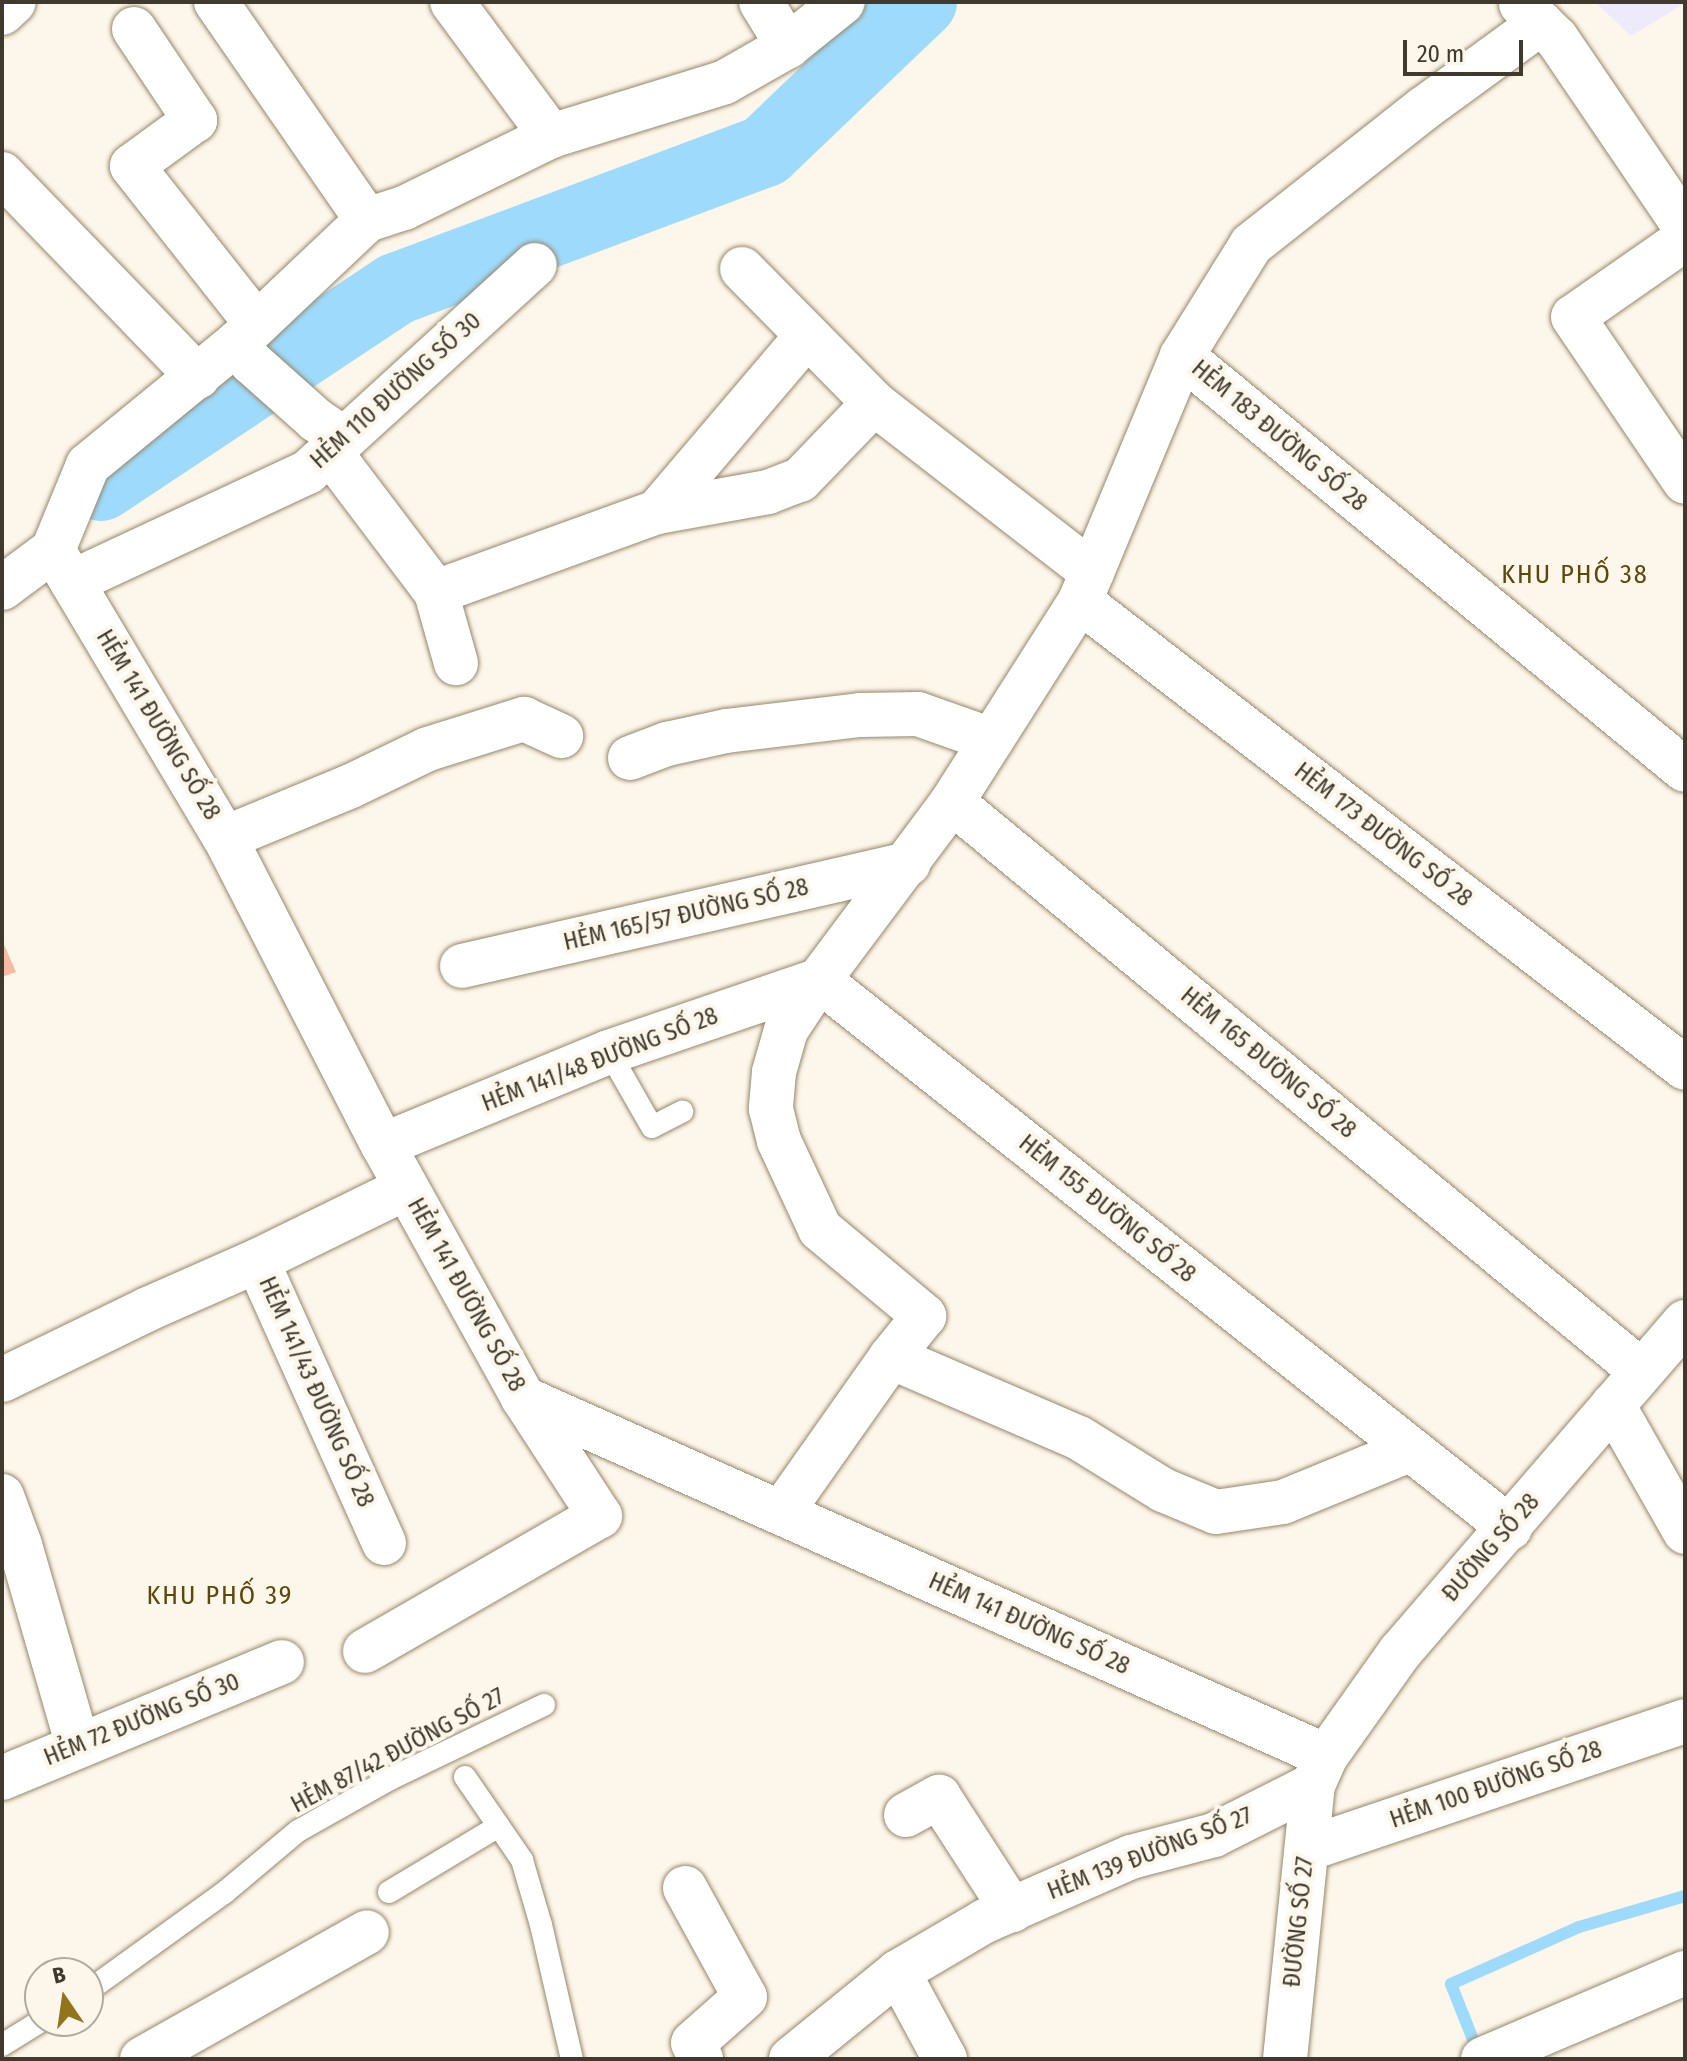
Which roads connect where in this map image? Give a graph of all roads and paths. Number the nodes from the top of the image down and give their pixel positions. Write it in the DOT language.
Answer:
graph roads {
  1 [pos="14,2"];
  2 [pos="216,2"];
  3 [pos="452,2"];
  4 [pos="761,2"];
  5 [pos="843,2"];
  6 [pos="2,13"];
  7 [pos="1530,13"];
  8 [pos="134,29"];
  9 [pos="788,46"];
  10 [pos="551,136"];
  11 [pos="2,174"];
  12 [pos="367,220"];
  13 [pos="1685,227"];
  14 [pos="1685,239"];
  15 [pos="535,265"];
  16 [pos="742,269"];
  17 [pos="807,336"];
  18 [pos="248,343"];
  19 [pos="1182,356"];
  20 [pos="198,377"];
  21 [pos="874,403"];
  22 [pos="337,446"];
  23 [pos="1685,482"];
  24 [pos="657,512"];
  25 [pos="62,566"];
  26 [pos="1086,587"];
  27 [pos="2,588"];
  28 [pos="436,592"];
  29 [pos="456,663"];
  30 [pos="561,736"];
  31 [pos="992,740"];
  32 [pos="630,758"];
  33 [pos="1685,770"];
  34 [pos="952,802"];
  35 [pos="225,838"];
  36 [pos="909,864"];
  37 [pos="462,966"];
  38 [pos="819,980"];
  39 [pos="609,1052"];
  40 [pos="1685,1068"];
  41 [pos="682,1112"];
  42 [pos="383,1145"];
  43 [pos="406,1188"];
  44 [pos="257,1261"];
  45 [pos="1685,1322"];
  46 [pos="891,1357"];
  47 [pos="1641,1371"];
  48 [pos="2,1380"];
  49 [pos="523,1398"];
  50 [pos="1613,1405"];
  51 [pos="1410,1450"];
  52 [pos="2,1496"];
  53 [pos="781,1513"];
  54 [pos="1510,1528"];
  55 [pos="1685,1532"];
  56 [pos="384,1543"];
  57 [pos="365,1651"];
  58 [pos="282,1662"];
  59 [pos="544,1705"];
  60 [pos="1685,1721"];
  61 [pos="78,1746"];
  62 [pos="1319,1771"];
  63 [pos="465,1777"];
  64 [pos="2,1778"];
  65 [pos="906,1815"];
  66 [pos="499,1826"];
  67 [pos="1307,1849"];
  68 [pos="685,1888"];
  69 [pos="389,1892"];
  70 [pos="1012,1910"];
  71 [pos="367,1932"];
  72 [pos="898,1972"];
  73 [pos="1685,1973"];
  74 [pos="104,1979"];
  75 [pos="24,2031"];
  76 [pos="2,2045"];
  77 [pos="1291,2057"];
  78 [pos="142,2059"];
  79 [pos="572,2059"];
  80 [pos="701,2059"];
  81 [pos="791,2059"];
  82 [pos="945,2059"];
  83 [pos="1483,2059"];
  1 -- 6 [label="street"];
  2 -- 12 [label="street"];
  3 -- 10 [label="street"];
  4 -- 9 [label="street"];
  5 -- 9 [label="street"];
  7 -- 13 [label="street"];
  7 -- 19 [label="street, HẺM 183 ĐƯỜNG SỐ 28"];
  8 -- 18 [label="street"];
  9 -- 10 [label="street"];
  10 -- 12 [label="street"];
  11 -- 20 [label="street"];
  12 -- 18 [label="street"];
  14 -- 23 [label="street"];
  15 -- 22 [label="street, HẺM 110 ĐƯỜNG SỐ 30"];
  16 -- 17 [label="street, HẺM 173 ĐƯỜNG SỐ 28"];
  17 -- 21 [label="street, HẺM 173 ĐƯỜNG SỐ 28"];
  17 -- 24 [label="street"];
  18 -- 20 [label="street"];
  18 -- 22 [label="street"];
  19 -- 26 [label="street"];
  19 -- 33 [label="street, HẺM 183 ĐƯỜNG SỐ 28"];
  20 -- 25 [label="street"];
  21 -- 24 [label="street"];
  21 -- 26 [label="street, HẺM 173 ĐƯỜNG SỐ 28"];
  22 -- 25 [label="street, HẺM 110 ĐƯỜNG SỐ 30"];
  22 -- 28 [label="street"];
  24 -- 28 [label="street"];
  25 -- 27 [label="street, HẺM 110 ĐƯỜNG SỐ 30"];
  25 -- 35 [label="street, HẺM 141 ĐƯỜNG SỐ 28"];
  26 -- 31 [label="street"];
  26 -- 40 [label="street, HẺM 173 ĐƯỜNG SỐ 28"];
  28 -- 29 [label="street"];
  30 -- 35 [label="street"];
  31 -- 32 [label="street"];
  31 -- 34 [label="street"];
  34 -- 36 [label="street"];
  34 -- 47 [label="street, HẺM 165 ĐƯỜNG SỐ 28"];
  35 -- 42 [label="street, HẺM 141 ĐƯỜNG SỐ 28"];
  36 -- 37 [label="street, HẺM 165/57 ĐƯỜNG SỐ 28"];
  36 -- 38 [label="street"];
  38 -- 39 [label="street, HẺM 141/48 ĐƯỜNG SỐ 28"];
  38 -- 46 [label="street"];
  38 -- 51 [label="street, HẺM 155 ĐƯỜNG SỐ 28"];
  39 -- 41 [label="lane"];
  39 -- 42 [label="street, HẺM 141/48 ĐƯỜNG SỐ 28"];
  42 -- 43 [label="street, HẺM 141 ĐƯỜNG SỐ 28"];
  43 -- 44 [label="street, HẺM 141/43 ĐƯỜNG SỐ 28"];
  43 -- 49 [label="street, HẺM 141 ĐƯỜNG SỐ 28"];
  44 -- 48 [label="street"];
  44 -- 56 [label="street, HẺM 141/43 ĐƯỜNG SỐ 28"];
  45 -- 47 [label="street, ĐƯỜNG SỐ 28"];
  46 -- 51 [label="street"];
  46 -- 53 [label="street"];
  47 -- 50 [label="street, ĐƯỜNG SỐ 28"];
  49 -- 53 [label="street, HẺM 141 ĐƯỜNG SỐ 28"];
  49 -- 57 [label="street"];
  50 -- 54 [label="street, ĐƯỜNG SỐ 28"];
  50 -- 55 [label="street"];
  51 -- 54 [label="street, HẺM 155 ĐƯỜNG SỐ 28"];
  52 -- 61 [label="street"];
  53 -- 62 [label="street, HẺM 141 ĐƯỜNG SỐ 28"];
  54 -- 62 [label="street, ĐƯỜNG SỐ 28"];
  58 -- 61 [label="street, HẺM 72 ĐƯỜNG SỐ 30"];
  59 -- 74 [label="lane, HẺM 87/42 ĐƯỜNG SỐ 27"];
  60 -- 67 [label="street, HẺM 100 ĐƯỜNG SỐ 28"];
  61 -- 64 [label="street, HẺM 72 ĐƯỜNG SỐ 30"];
  62 -- 67 [label="street, ĐƯỜNG SỐ 27"];
  62 -- 70 [label="street, HẺM 139 ĐƯỜNG SỐ 27"];
  63 -- 66 [label="lane"];
  65 -- 70 [label="street"];
  66 -- 69 [label="lane"];
  66 -- 79 [label="lane"];
  67 -- 77 [label="street, ĐƯỜNG SỐ 27"];
  68 -- 80 [label="street"];
  70 -- 72 [label="street, HẺM 139 ĐƯỜNG SỐ 27"];
  71 -- 78 [label="street"];
  72 -- 81 [label="street, HẺM 139 ĐƯỜNG SỐ 27"];
  72 -- 82 [label="street"];
  73 -- 83 [label="street"];
  75 -- 76 [label="lane"];
}
